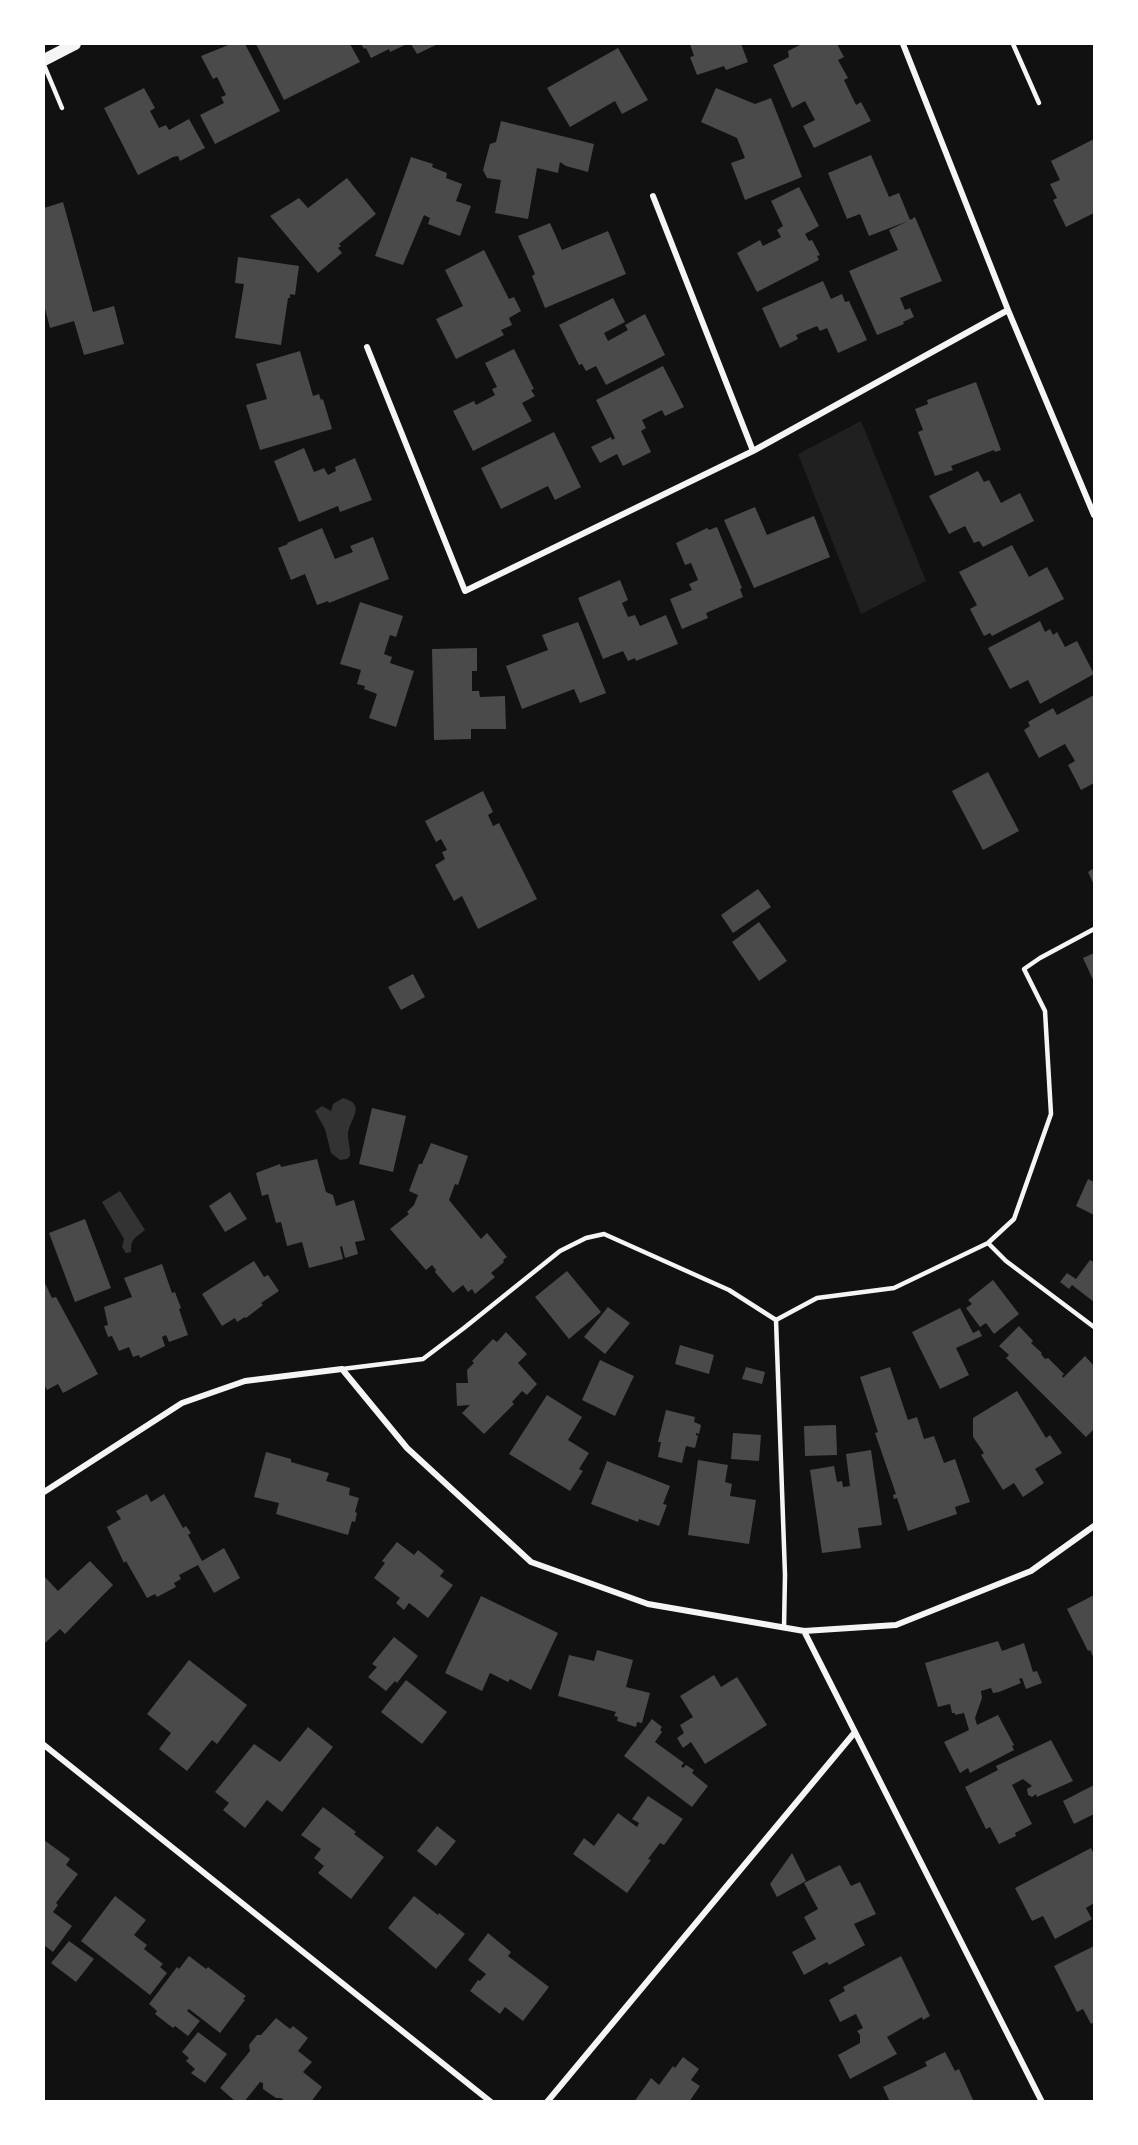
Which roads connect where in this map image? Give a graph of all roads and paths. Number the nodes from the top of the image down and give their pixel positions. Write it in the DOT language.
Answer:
graph roads {
  1 [pos="75,44"];
  2 [pos="903,44"];
  3 [pos="1013,44"];
  4 [pos="44,60"];
  5 [pos="44,65"];
  6 [pos="1039,103"];
  7 [pos="62,108"];
  8 [pos="653,196"];
  9 [pos="1008,310"];
  10 [pos="367,347"];
  11 [pos="753,451"];
  12 [pos="1095,515"];
  13 [pos="1095,929"];
  14 [pos="988,1242"];
  15 [pos="776,1320"];
  16 [pos="1095,1327"];
  17 [pos="342,1370"];
  18 [pos="44,1492"];
  19 [pos="1095,1526"];
  20 [pos="784,1628"];
  21 [pos="804,1631"];
  22 [pos="855,1732"];
  23 [pos="44,1745"];
  24 [pos="491,2102"];
  25 [pos="547,2102"];
  26 [pos="1042,2102"];
  1 -- 4 [label="main road"];
  2 -- 9 [label="street"];
  3 -- 6 [label="lane"];
  5 -- 7 [label="lane"];
  8 -- 11 [label="street"];
  9 -- 11 [label="street"];
  9 -- 12 [label="street"];
  10 -- 11 [label="street"];
  13 -- 14 [label="lane"];
  14 -- 15 [label="lane"];
  14 -- 16 [label="lane"];
  15 -- 17 [label="lane"];
  15 -- 20 [label="lane"];
  17 -- 18 [label="street"];
  17 -- 20 [label="street"];
  19 -- 21 [label="street"];
  20 -- 21 [label="street"];
  21 -- 22 [label="street"];
  22 -- 25 [label="street"];
  22 -- 26 [label="street"];
  23 -- 24 [label="street"];
}
